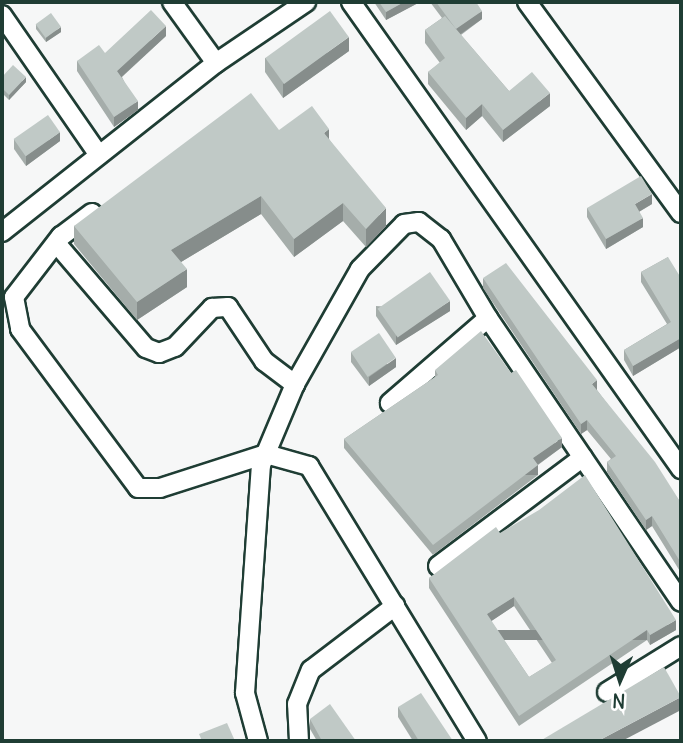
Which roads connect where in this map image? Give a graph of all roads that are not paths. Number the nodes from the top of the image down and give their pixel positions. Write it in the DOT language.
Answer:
graph roads {
  1 [pos="172,2"];
  2 [pos="306,2"];
  3 [pos="351,2"];
  4 [pos="527,2"];
  5 [pos="2,15"];
  6 [pos="216,63"];
  7 [pos="99,155"];
  8 [pos="105,203"];
  9 [pos="681,213"];
  10 [pos="2,232"];
  11 [pos="56,243"];
  12 [pos="488,318"];
  13 [pos="296,384"];
  14 [pos="390,403"];
  15 [pos="266,454"];
  16 [pos="583,457"];
  17 [pos="681,469"];
  18 [pos="438,566"];
  19 [pos="681,602"];
  20 [pos="395,607"];
  21 [pos="681,646"];
  22 [pos="607,692"];
  23 [pos="258,741"];
  24 [pos="299,741"];
  25 [pos="477,741"];
  1 -- 6 [label="street"];
  2 -- 6 [label="street"];
  3 -- 17 [label="street"];
  4 -- 9 [label="street"];
  5 -- 7 [label="street"];
  6 -- 7 [label="street"];
  7 -- 10 [label="street"];
  8 -- 11 [label="street"];
  11 -- 13 [label="street"];
  11 -- 15 [label="street"];
  12 -- 13 [label="street"];
  12 -- 14 [label="street"];
  12 -- 16 [label="street"];
  13 -- 15 [label="street"];
  15 -- 20 [label="street"];
  15 -- 23 [label="street"];
  16 -- 18 [label="street"];
  16 -- 19 [label="street"];
  20 -- 24 [label="street"];
  20 -- 25 [label="street"];
  21 -- 22 [label="street"];
}
